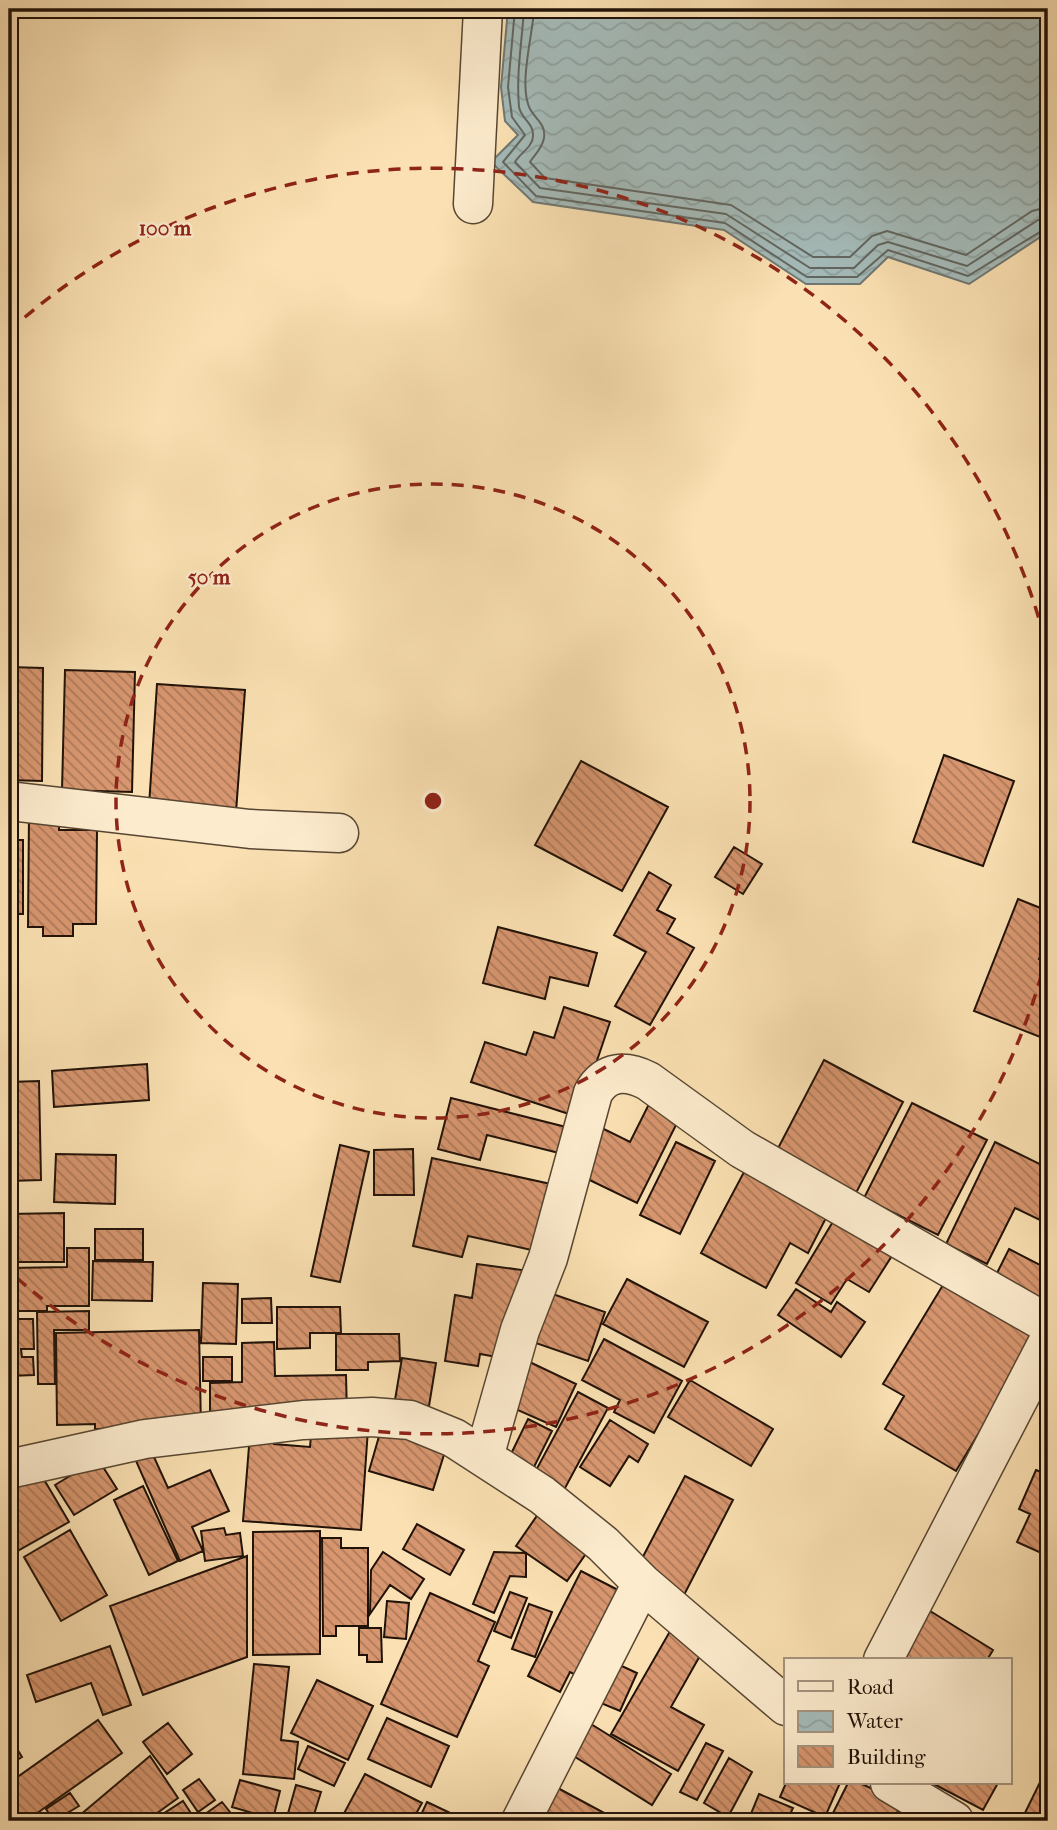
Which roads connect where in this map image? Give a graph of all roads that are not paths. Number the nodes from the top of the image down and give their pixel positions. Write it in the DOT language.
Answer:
graph roads {
  1 [pos="482,9"];
  2 [pos="473,204"];
  3 [pos="9,801"];
  4 [pos="339,833"];
  5 [pos="1048,1324"];
  6 [pos="1048,1342"];
  7 [pos="484,1457"];
  8 [pos="9,1469"];
  9 [pos="642,1583"];
  10 [pos="884,1658"];
  11 [pos="784,1704"];
  12 [pos="892,1784"];
  13 [pos="521,1821"];
  14 [pos="954,1821"];
  1 -- 2 [label="street"];
  3 -- 4 [label="street"];
  5 -- 7 [label="street"];
  6 -- 10 [label="street"];
  7 -- 8 [label="street"];
  7 -- 9 [label="street"];
  9 -- 11 [label="street"];
  9 -- 13 [label="street"];
  12 -- 14 [label="street"];
}
